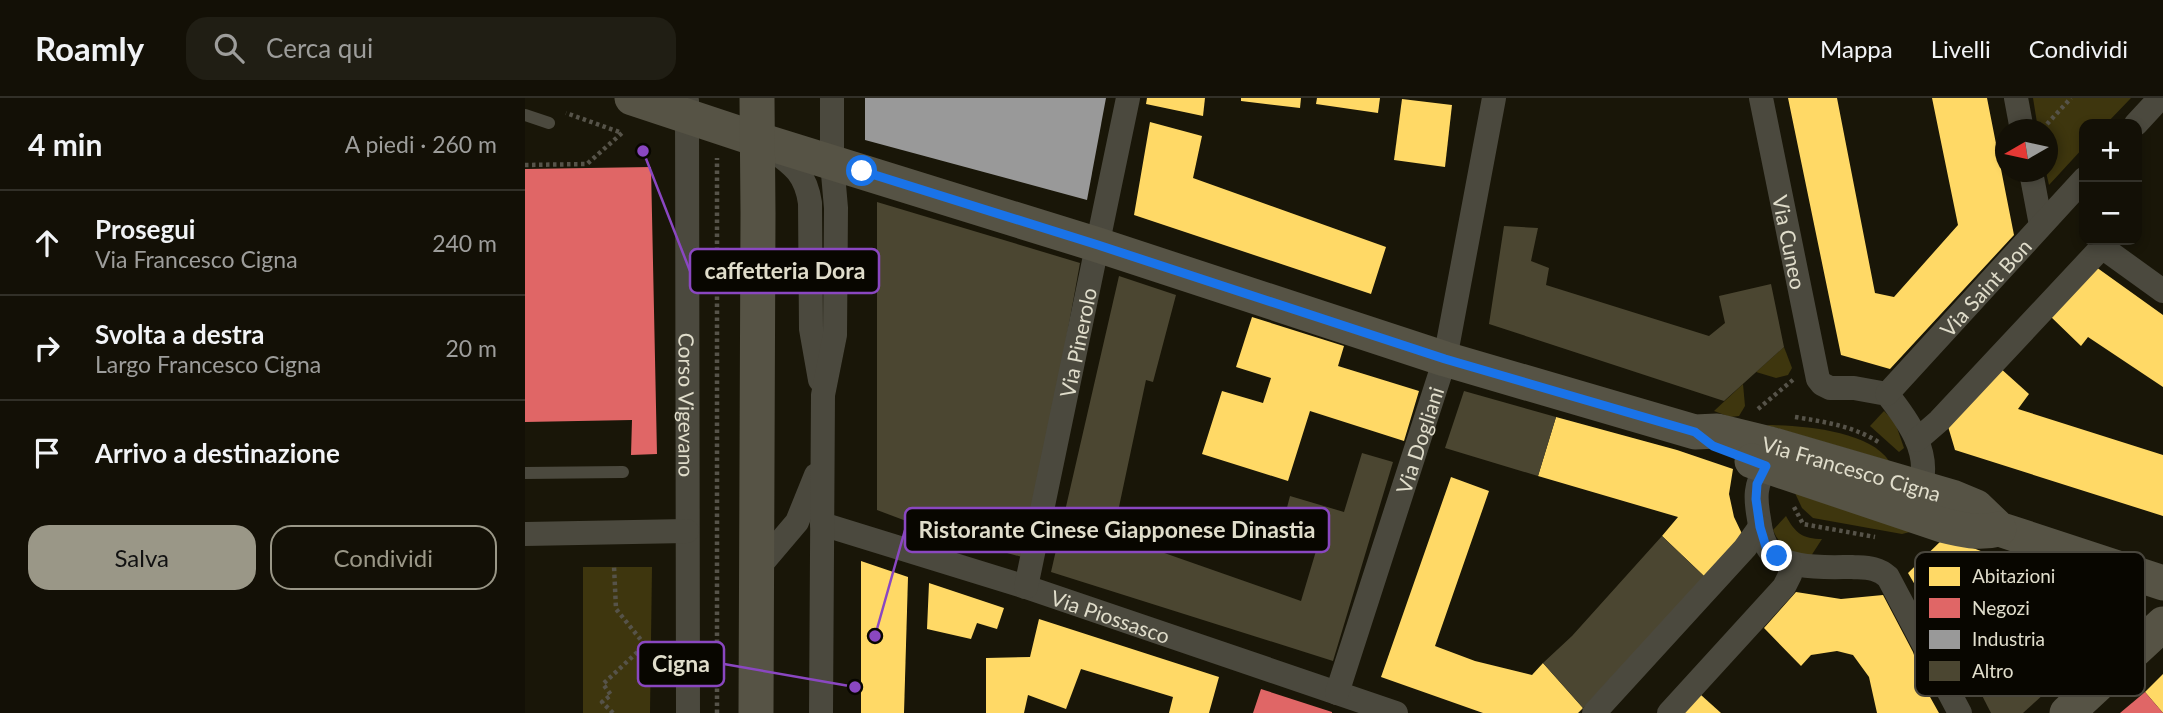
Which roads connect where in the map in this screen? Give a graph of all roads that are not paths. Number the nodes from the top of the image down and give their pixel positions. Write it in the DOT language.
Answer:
graph roads {
  1 [pos="632,98"];
  2 [pos="757,98"];
  3 [pos="832,98"];
  4 [pos="1128,98"];
  5 [pos="1494,98"];
  6 [pos="1761,98"];
  7 [pos="2016,98"];
  8 [pos="2160,98"];
  9 [pos="687,107"];
  10 [pos="525,116"];
  11 [pos="2020,119"];
  12 [pos="2141,119"];
  13 [pos="549,123"];
  14 [pos="756,139"];
  15 [pos="832,162"];
  16 [pos="2033,182"];
  17 [pos="2081,182"];
  18 [pos="2041,225"];
  19 [pos="1098,245"];
  20 [pos="2163,291"];
  21 [pos="1445,359"];
  22 [pos="1887,394"];
  23 [pos="823,395"];
  24 [pos="1695,432"];
  25 [pos="1917,440"];
  26 [pos="821,457"];
  27 [pos="1766,466"];
  28 [pos="623,472"];
  29 [pos="525,473"];
  30 [pos="1849,480"];
  31 [pos="1920,487"];
  32 [pos="822,524"];
  33 [pos="1760,527"];
  34 [pos="1999,529"];
  35 [pos="687,531"];
  36 [pos="525,534"];
  37 [pos="2069,552"];
  38 [pos="1790,564"];
  39 [pos="758,568"];
  40 [pos="2145,577"];
  41 [pos="2163,583"];
  42 [pos="1026,587"];
  43 [pos="2163,624"];
  44 [pos="1915,628"];
  45 [pos="2145,641"];
  46 [pos="1337,693"];
  47 [pos="1951,696"];
  48 [pos="2085,696"];
  49 [pos="688,713"];
  50 [pos="756,713"];
  51 [pos="821,713"];
  52 [pos="1396,713"];
  53 [pos="1594,713"];
  54 [pos="1669,713"];
  55 [pos="1960,713"];
  56 [pos="2067,713"];
  1 -- 9 [label="street, Via Francesco Cigna"];
  2 -- 14 [label="street"];
  3 -- 15 [label="street"];
  4 -- 19 [label="street, Via Pinerolo"];
  5 -- 21 [label="street, Via Dogliani"];
  6 -- 22 [label="street, Via Cuneo"];
  7 -- 11 [label="street"];
  8 -- 12 [label="street"];
  9 -- 14 [label="street, Via Francesco Cigna"];
  9 -- 35 [label="street, Corso Vigevano"];
  10 -- 13 [label="lane"];
  14 -- 15 [label="street, Via Francesco Cigna"];
  14 -- 23 [label="street"];
  14 -- 39 [label="street"];
  15 -- 19 [label="street, Via Francesco Cigna"];
  15 -- 23 [label="street"];
  16 -- 18 [label="street"];
  17 -- 18 [label="street, Via Saint Bon"];
  18 -- 22 [label="street, Via Saint Bon"];
  19 -- 21 [label="street, Via Francesco Cigna"];
  19 -- 42 [label="street, Via Pinerolo"];
  20 -- 25 [label="street"];
  21 -- 24 [label="street, Via Francesco Cigna"];
  21 -- 46 [label="street, Via Dogliani"];
  22 -- 25 [label="street"];
  23 -- 26 [label="street"];
  24 -- 27 [label="street, Via Francesco Cigna"];
  24 -- 30 [label="street, Via Francesco Cigna"];
  25 -- 31 [label="street"];
  26 -- 32 [label="street"];
  26 -- 39 [label="street"];
  27 -- 30 [label="street"];
  27 -- 33 [label="street"];
  28 -- 29 [label="lane"];
  30 -- 31 [label="street, Via Francesco Cigna"];
  30 -- 34 [label="street, Via Francesco Cigna"];
  31 -- 34 [label="street, Via Francesco Cigna"];
  32 -- 42 [label="street, Via Piossasco"];
  32 -- 51 [label="street"];
  33 -- 38 [label="street"];
  33 -- 53 [label="street"];
  34 -- 37 [label="street, Via Francesco Cigna"];
  35 -- 36 [label="street"];
  35 -- 49 [label="street, Corso Vigevano"];
  38 -- 44 [label="street"];
  38 -- 54 [label="street"];
  39 -- 50 [label="street"];
  40 -- 41 [label="street, Via Francesco Cigna"];
  42 -- 46 [label="street, Via Piossasco"];
  43 -- 45 [label="street"];
  46 -- 52 [label="street, Via Piossasco"];
  47 -- 55 [label="street"];
  48 -- 56 [label="street"];
}
